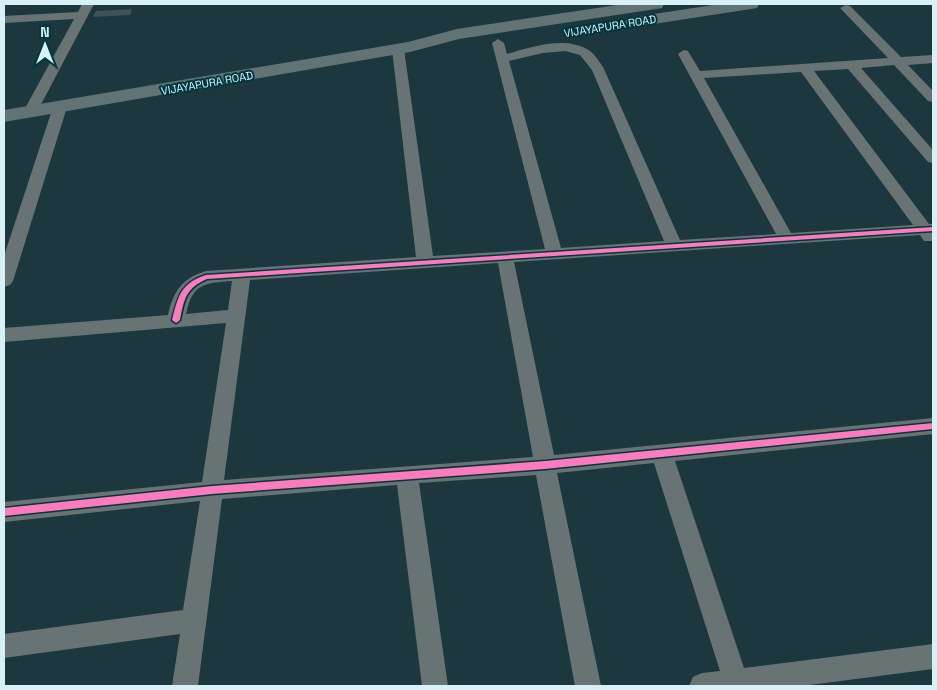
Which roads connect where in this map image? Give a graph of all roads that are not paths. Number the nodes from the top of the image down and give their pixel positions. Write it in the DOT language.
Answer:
graph roads {
  1 [pos="656,4"];
  2 [pos="751,4"];
  3 [pos="846,8"];
  4 [pos="85,9"];
  5 [pos="4,19"];
  6 [pos="404,48"];
  7 [pos="500,51"];
  8 [pos="684,54"];
  9 [pos="933,59"];
  10 [pos="899,61"];
  11 [pos="852,64"];
  12 [pos="804,68"];
  13 [pos="696,75"];
  14 [pos="933,98"];
  15 [pos="60,107"];
  16 [pos="30,112"];
  17 [pos="4,116"];
  18 [pos="933,159"];
  19 [pos="930,233"];
  20 [pos="786,238"];
  21 [pos="674,245"];
  22 [pos="554,253"];
  23 [pos="505,257"];
  24 [pos="425,262"];
  25 [pos="242,274"];
  26 [pos="4,281"];
  27 [pos="237,316"];
  28 [pos="176,320"];
  29 [pos="4,335"];
  30 [pos="933,426"];
  31 [pos="662,454"];
  32 [pos="544,465"];
  33 [pos="407,476"];
  34 [pos="212,490"];
  35 [pos="4,512"];
  36 [pos="194,620"];
  37 [pos="4,646"];
  38 [pos="933,658"];
  39 [pos="814,679"];
  40 [pos="736,681"];
  41 [pos="185,686"];
  42 [pos="435,686"];
  43 [pos="588,686"];
  44 [pos="702,686"];
  1 -- 6 [label="main road, VIJAYAPURA ROAD"];
  2 -- 7 [label="main road, VIJAYAPURA ROAD"];
  3 -- 10 [label="street"];
  4 -- 5 [label="street"];
  4 -- 16 [label="street"];
  6 -- 7 [label="main road, VIJAYAPURA ROAD"];
  6 -- 15 [label="main road, VIJAYAPURA ROAD"];
  6 -- 24 [label="street"];
  7 -- 21 [label="street"];
  7 -- 22 [label="street"];
  8 -- 13 [label="street"];
  9 -- 10 [label="street"];
  10 -- 11 [label="street"];
  10 -- 14 [label="street"];
  11 -- 12 [label="street"];
  11 -- 18 [label="street"];
  12 -- 13 [label="street"];
  12 -- 19 [label="street"];
  13 -- 20 [label="street"];
  15 -- 16 [label="main road, VIJAYAPURA ROAD"];
  15 -- 26 [label="street"];
  16 -- 17 [label="main road, VIJAYAPURA ROAD"];
  19 -- 20 [label="street"];
  20 -- 21 [label="street"];
  21 -- 22 [label="street"];
  22 -- 23 [label="street"];
  23 -- 24 [label="street"];
  23 -- 32 [label="street"];
  24 -- 25 [label="street"];
  25 -- 27 [label="street"];
  25 -- 28 [label="street"];
  27 -- 28 [label="street"];
  27 -- 34 [label="street"];
  28 -- 29 [label="street"];
  30 -- 31 [label="street"];
  31 -- 32 [label="street"];
  31 -- 40 [label="street"];
  32 -- 33 [label="street"];
  32 -- 43 [label="street"];
  33 -- 34 [label="street"];
  33 -- 42 [label="street"];
  34 -- 35 [label="street"];
  34 -- 36 [label="street"];
  36 -- 37 [label="street"];
  36 -- 41 [label="street"];
  38 -- 39 [label="street"];
  39 -- 40 [label="street"];
  40 -- 44 [label="street"];
}
